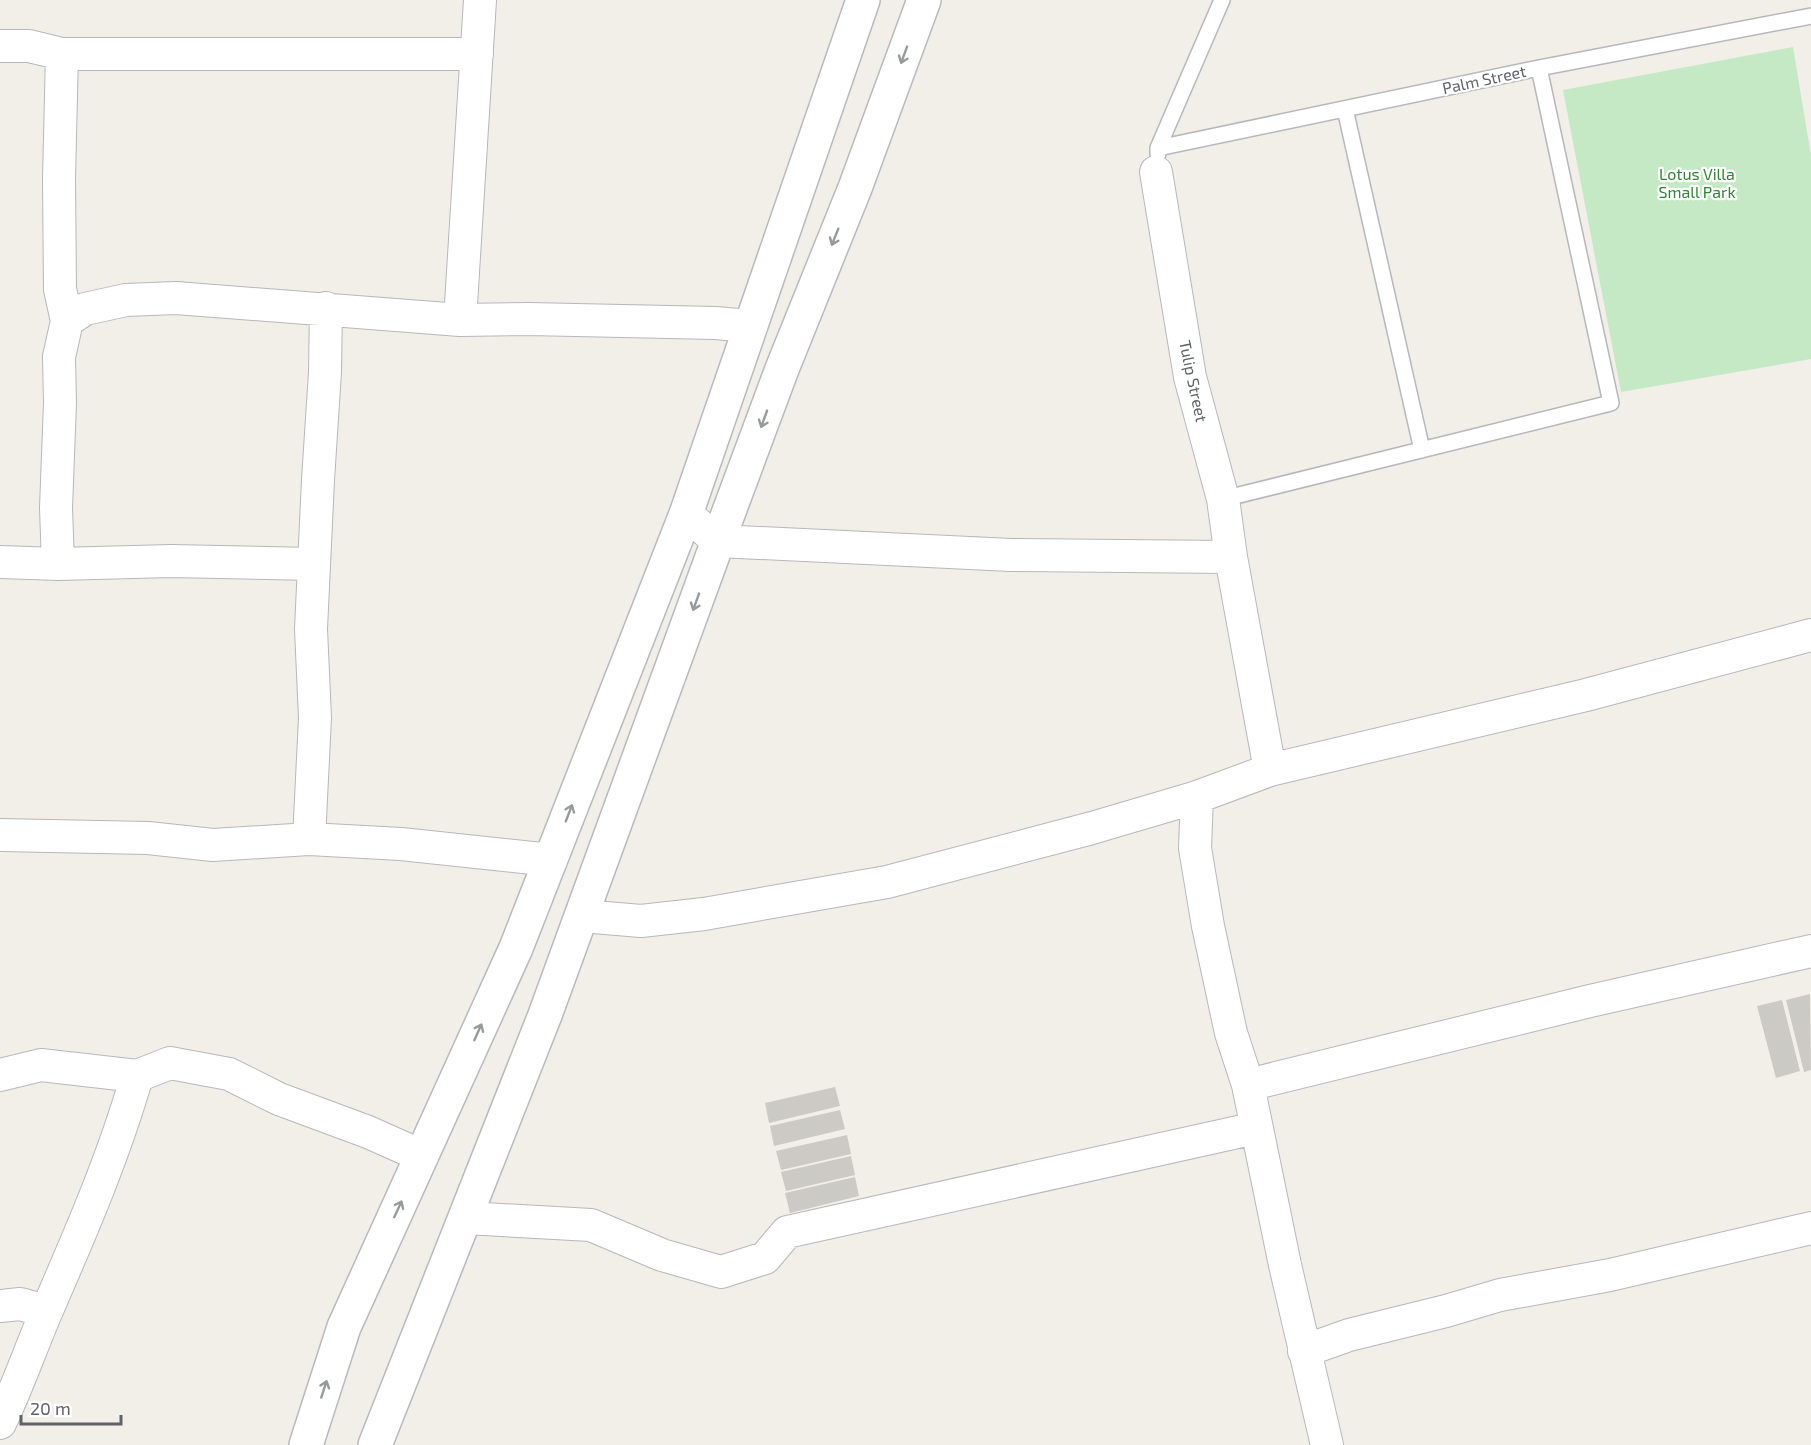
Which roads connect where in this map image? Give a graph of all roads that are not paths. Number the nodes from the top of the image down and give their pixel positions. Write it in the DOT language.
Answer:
graph roads {
  1 [pos="480,0"];
  2 [pos="863,0"];
  3 [pos="924,0"];
  4 [pos="1222,0"];
  5 [pos="1811,16"];
  6 [pos="0,46"];
  7 [pos="62,54"];
  8 [pos="477,54"];
  9 [pos="1539,68"];
  10 [pos="1345,109"];
  11 [pos="1157,160"];
  12 [pos="326,309"];
  13 [pos="460,320"];
  14 [pos="67,321"];
  15 [pos="751,326"];
  16 [pos="1422,450"];
  17 [pos="1223,499"];
  18 [pos="686,514"];
  19 [pos="718,540"];
  20 [pos="1231,557"];
  21 [pos="0,562"];
  22 [pos="58,564"];
  23 [pos="313,564"];
  24 [pos="1811,635"];
  25 [pos="1270,770"];
  26 [pos="1197,797"];
  27 [pos="0,835"];
  28 [pos="309,839"];
  29 [pos="551,860"];
  30 [pos="582,916"];
  31 [pos="1811,951"];
  32 [pos="0,1075"];
  33 [pos="136,1076"];
  34 [pos="1248,1085"];
  35 [pos="1256,1128"];
  36 [pos="422,1155"];
  37 [pos="466,1218"];
  38 [pos="1811,1228"];
  39 [pos="0,1306"];
  40 [pos="46,1311"];
  41 [pos="1304,1351"];
  42 [pos="0,1423"];
  43 [pos="306,1445"];
  44 [pos="375,1445"];
  45 [pos="1328,1445"];
  1 -- 8 [label="street"];
  2 -- 15 [label="street"];
  3 -- 19 [label="street, one-way"];
  4 -- 11 [label="lane"];
  5 -- 9 [label="lane, Palm Street"];
  6 -- 7 [label="street"];
  7 -- 8 [label="street"];
  7 -- 14 [label="street"];
  8 -- 13 [label="street"];
  9 -- 10 [label="lane, Palm Street"];
  9 -- 16 [label="lane"];
  10 -- 11 [label="lane, Palm Street"];
  10 -- 16 [label="lane"];
  11 -- 17 [label="street, Tulip Street"];
  12 -- 13 [label="street"];
  12 -- 14 [label="street"];
  12 -- 23 [label="street"];
  13 -- 15 [label="street"];
  14 -- 22 [label="street"];
  15 -- 18 [label="street"];
  16 -- 17 [label="lane"];
  17 -- 20 [label="street, Tulip Street"];
  18 -- 19 [label="street"];
  29 -- 18 [label="street, one-way"];
  19 -- 20 [label="street"];
  19 -- 30 [label="street, one-way"];
  20 -- 25 [label="street, Tulip Street"];
  21 -- 22 [label="street"];
  22 -- 23 [label="street"];
  23 -- 28 [label="street"];
  24 -- 25 [label="street"];
  25 -- 26 [label="street"];
  26 -- 30 [label="street"];
  26 -- 34 [label="street"];
  27 -- 28 [label="street"];
  28 -- 29 [label="street"];
  36 -- 29 [label="street, one-way"];
  30 -- 37 [label="street"];
  31 -- 34 [label="street"];
  32 -- 33 [label="street"];
  33 -- 36 [label="street"];
  33 -- 40 [label="street"];
  34 -- 35 [label="street"];
  35 -- 37 [label="street"];
  35 -- 41 [label="street"];
  43 -- 36 [label="street, one-way"];
  37 -- 44 [label="street"];
  38 -- 41 [label="street"];
  39 -- 40 [label="street"];
  40 -- 42 [label="street"];
  41 -- 45 [label="street"];
}
